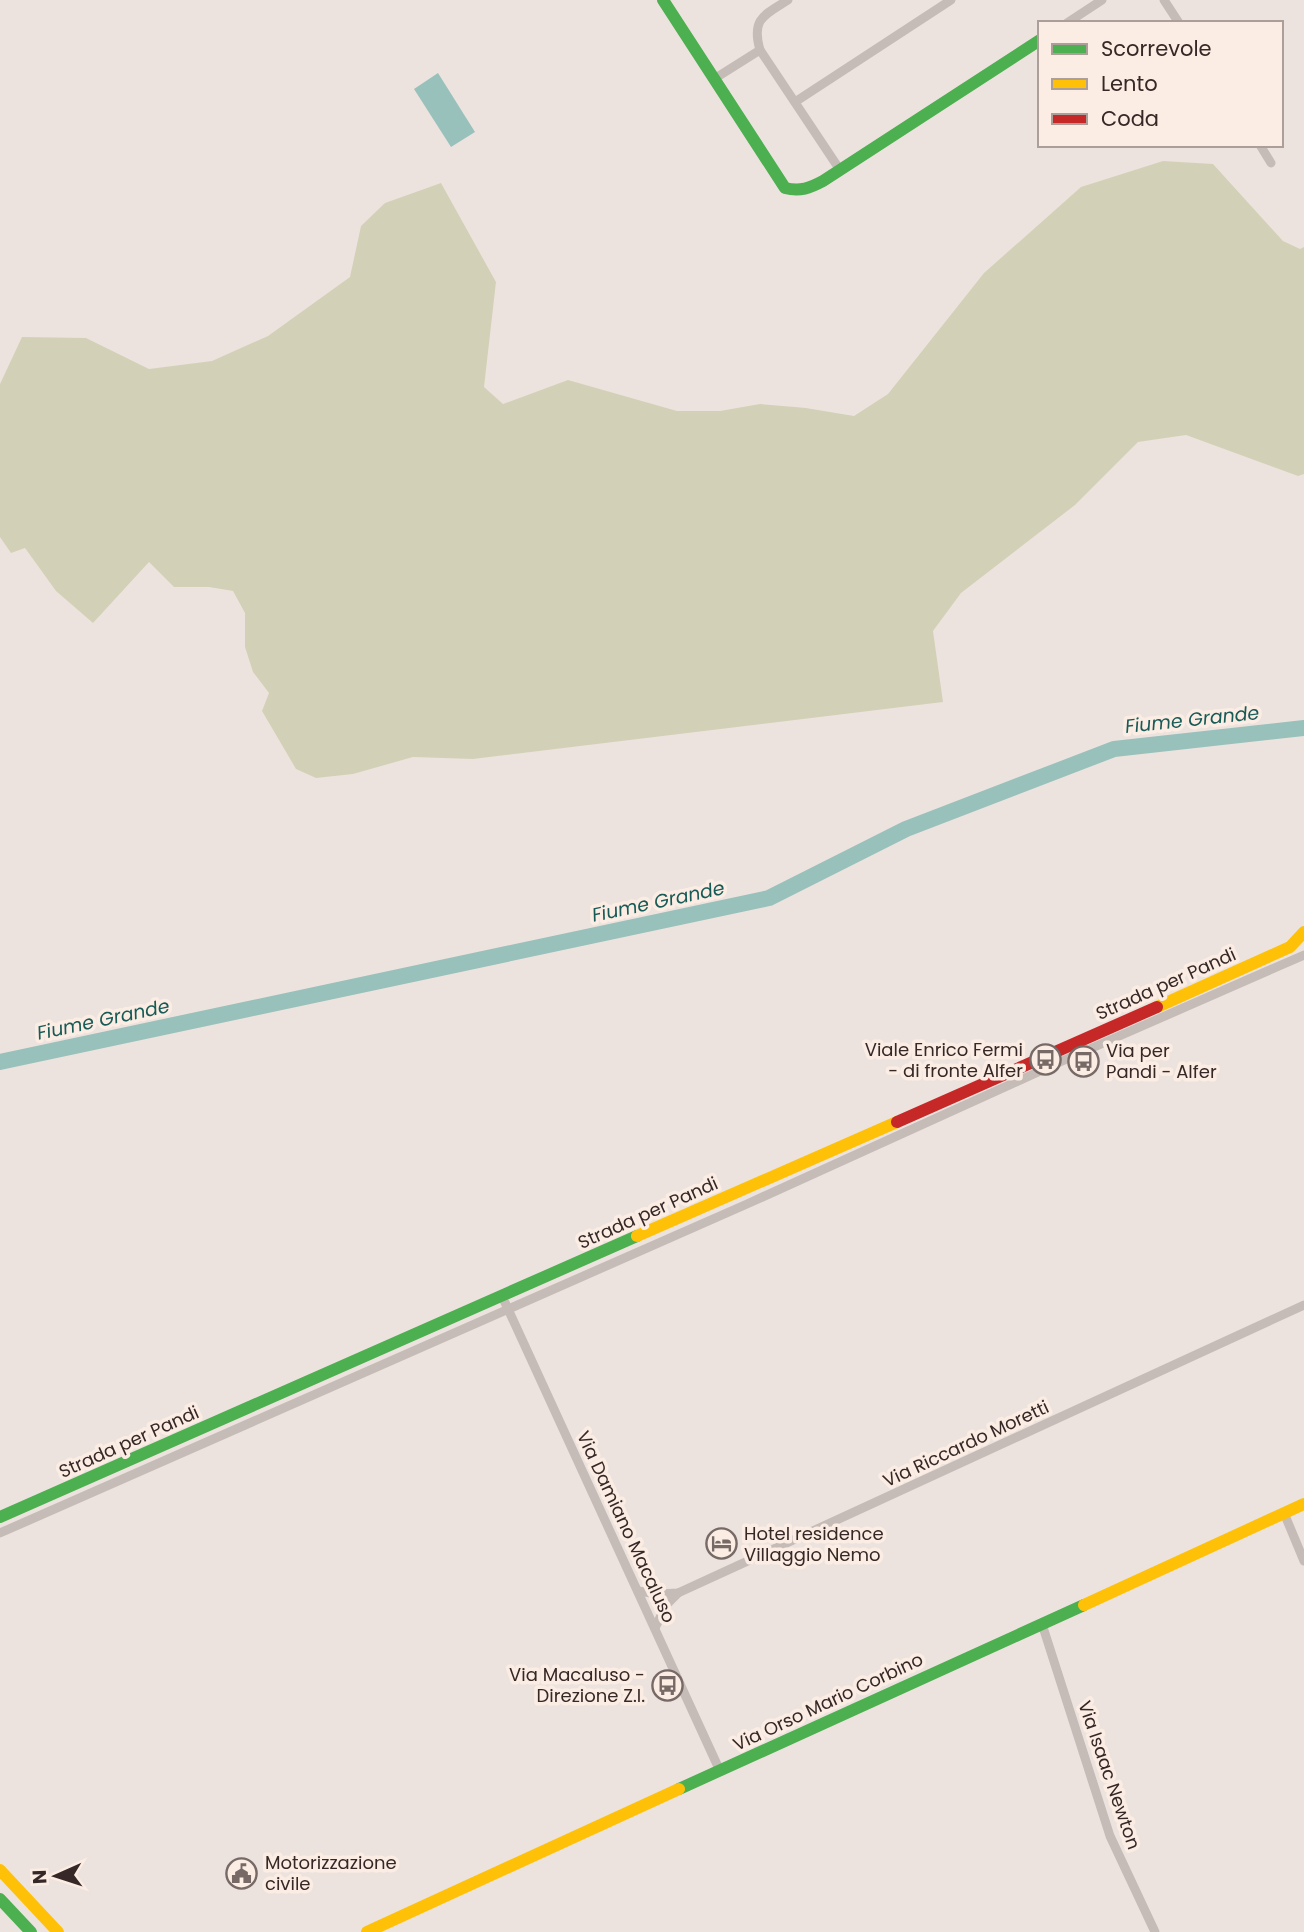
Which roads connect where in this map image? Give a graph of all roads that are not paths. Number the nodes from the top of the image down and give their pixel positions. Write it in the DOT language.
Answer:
graph roads {
  1 [pos="663,0"];
  2 [pos="788,0"];
  3 [pos="951,0"];
  4 [pos="1102,0"];
  5 [pos="1164,0"];
  6 [pos="1070,21"];
  7 [pos="1178,21"];
  8 [pos="1038,41"];
  9 [pos="760,50"];
  10 [pos="714,79"];
  11 [pos="795,102"];
  12 [pos="1261,147"];
  13 [pos="1271,163"];
  14 [pos="840,170"];
  15 [pos="1304,932"];
  16 [pos="1304,956"];
  17 [pos="502,1296"];
  18 [pos="1304,1305"];
  19 [pos="509,1310"];
  20 [pos="1304,1504"];
  21 [pos="1284,1513"];
  22 [pos="0,1517"];
  23 [pos="0,1533"];
  24 [pos="1304,1561"];
  25 [pos="638,1591"];
  26 [pos="678,1593"];
  27 [pos="1042,1624"];
  28 [pos="655,1628"];
  29 [pos="720,1771"];
  30 [pos="0,1870"];
  31 [pos="0,1899"];
  32 [pos="31,1932"];
  33 [pos="58,1932"];
  34 [pos="367,1932"];
  35 [pos="1155,1932"];
  1 -- 10 [label="street"];
  2 -- 9 [label="street"];
  3 -- 11 [label="street"];
  4 -- 6 [label="street"];
  5 -- 7 [label="street"];
  8 -- 14 [label="street"];
  9 -- 10 [label="street"];
  9 -- 11 [label="street"];
  10 -- 14 [label="street"];
  11 -- 14 [label="street"];
  12 -- 13 [label="street"];
  15 -- 17 [label="street, Strada per Pandi"];
  16 -- 19 [label="street, Strada per Pandi"];
  17 -- 19 [label="street, Via Damiano Macaluso"];
  17 -- 22 [label="street, Strada per Pandi"];
  18 -- 26 [label="street, Via Riccardo Moretti"];
  19 -- 23 [label="street, Strada per Pandi"];
  19 -- 25 [label="street, Via Damiano Macaluso"];
  20 -- 21 [label="street, Via Orso Mario Corbino"];
  21 -- 24 [label="street"];
  21 -- 27 [label="street, Via Orso Mario Corbino"];
  25 -- 26 [label="street, Via Riccardo Moretti"];
  25 -- 28 [label="street, Via Damiano Macaluso"];
  26 -- 28 [label="street"];
  27 -- 29 [label="street, Via Orso Mario Corbino"];
  27 -- 35 [label="street, Via Isaac Newton"];
  28 -- 29 [label="street, Via Damiano Macaluso"];
  29 -- 34 [label="street, Via Orso Mario Corbino"];
  30 -- 33 [label="street"];
  31 -- 32 [label="street"];
}
